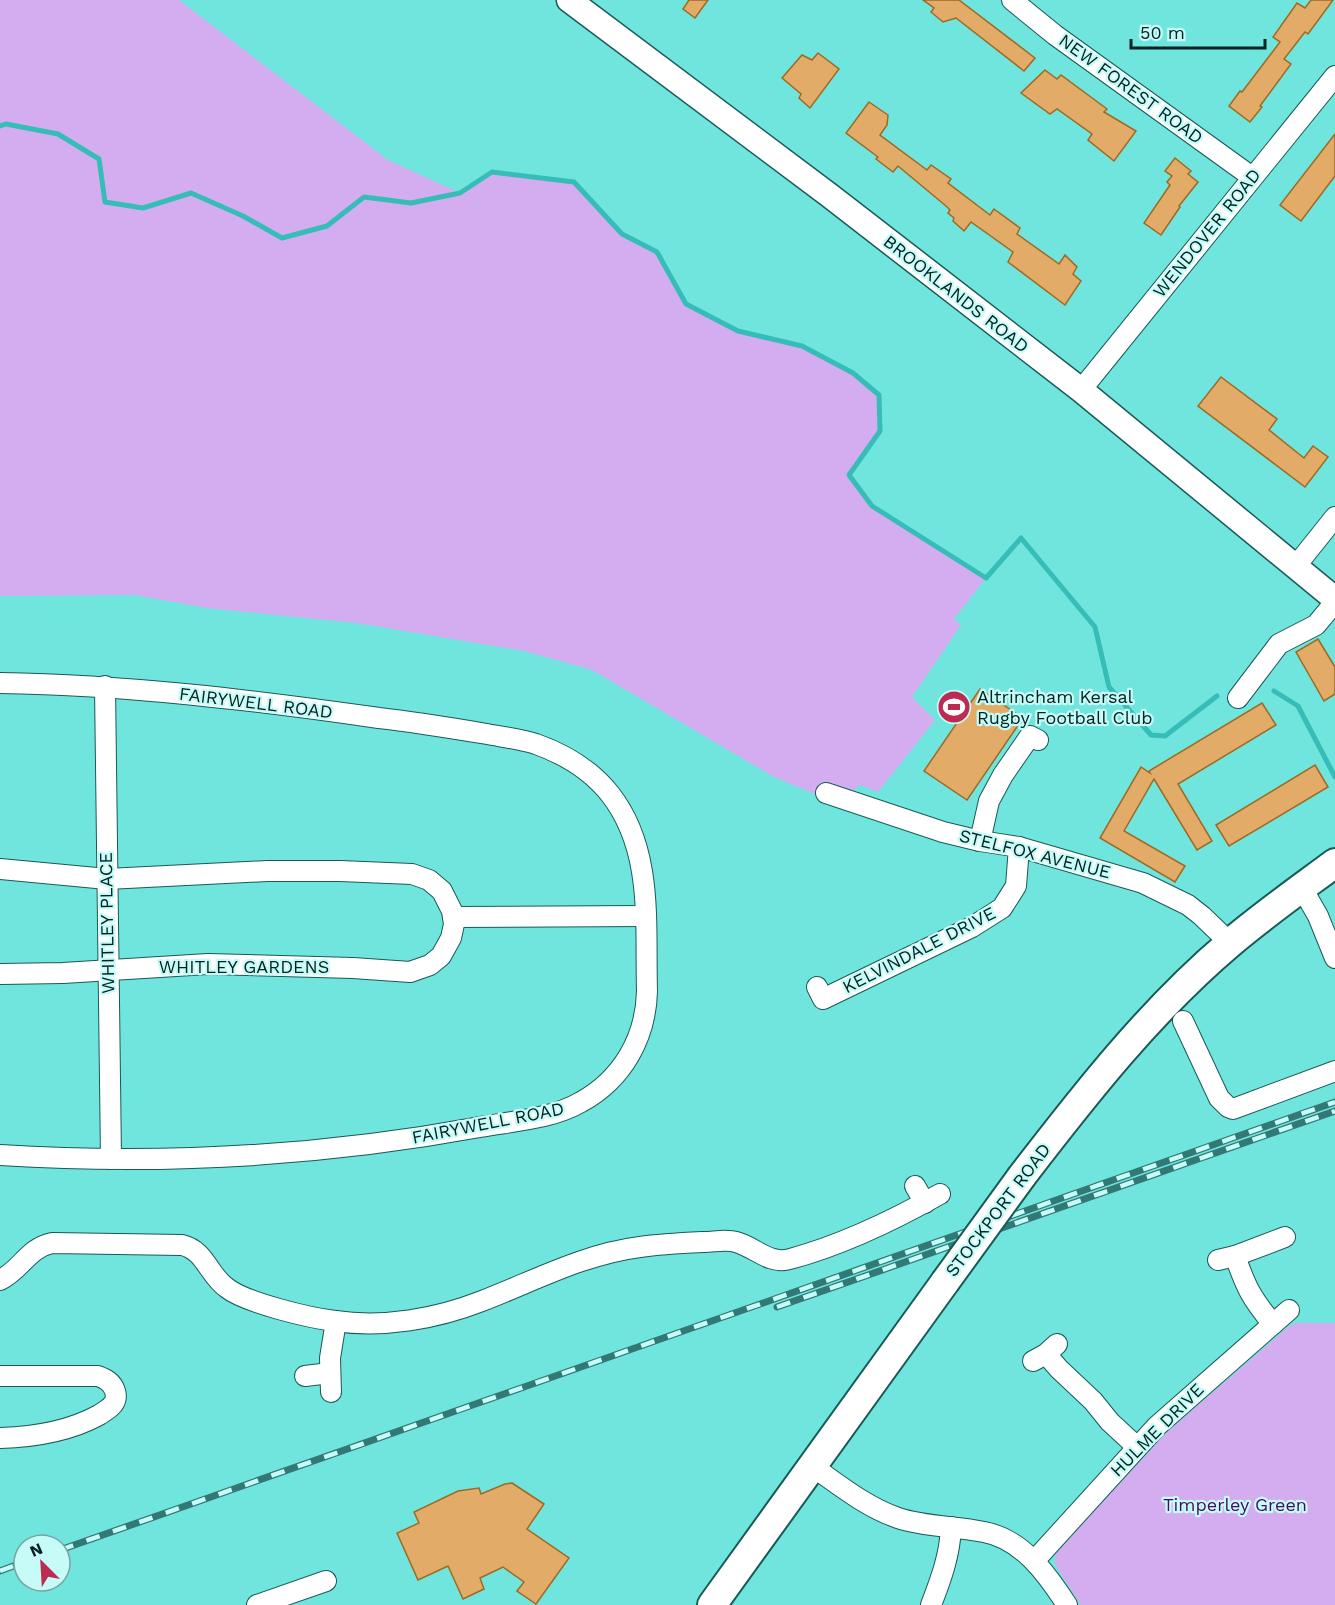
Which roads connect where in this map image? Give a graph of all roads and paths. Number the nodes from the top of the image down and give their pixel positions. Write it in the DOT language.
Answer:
graph roads {
  1 [pos="569,0"];
  2 [pos="1012,0"];
  3 [pos="1335,76"];
  4 [pos="1252,177"];
  5 [pos="1081,390"];
  6 [pos="1335,517"];
  7 [pos="1295,567"];
  8 [pos="1335,600"];
  9 [pos="0,683"];
  10 [pos="105,686"];
  11 [pos="1238,699"];
  12 [pos="1038,740"];
  13 [pos="826,793"];
  14 [pos="980,841"];
  15 [pos="1020,847"];
  16 [pos="1335,863"];
  17 [pos="0,869"];
  18 [pos="107,879"];
  19 [pos="1302,888"];
  20 [pos="645,916"];
  21 [pos="453,917"];
  22 [pos="1230,943"];
  23 [pos="1335,958"];
  24 [pos="108,970"];
  25 [pos="0,974"];
  26 [pos="817,987"];
  27 [pos="1183,1021"];
  28 [pos="1335,1071"];
  29 [pos="0,1155"];
  30 [pos="111,1159"];
  31 [pos="927,1194"];
  32 [pos="1285,1236"];
  33 [pos="0,1280"];
  34 [pos="1289,1310"];
  35 [pos="336,1321"];
  36 [pos="1273,1324"];
  37 [pos="1046,1353"];
  38 [pos="330,1373"];
  39 [pos="0,1376"];
  40 [pos="305,1376"];
  41 [pos="332,1392"];
  42 [pos="0,1438"];
  43 [pos="1137,1447"];
  44 [pos="812,1466"];
  45 [pos="951,1527"];
  46 [pos="1035,1560"];
  47 [pos="327,1581"];
  48 [pos="257,1605"];
  49 [pos="712,1605"];
  50 [pos="931,1605"];
  51 [pos="1067,1605"];
  1 -- 5 [label="street, BROOKLANDS ROAD"];
  2 -- 4 [label="street, NEW FOREST ROAD"];
  3 -- 4 [label="street, WENDOVER ROAD"];
  4 -- 5 [label="street, WENDOVER ROAD"];
  5 -- 7 [label="street, BROOKLANDS ROAD"];
  6 -- 7 [label="street"];
  7 -- 8 [label="street, BROOKLANDS ROAD"];
  8 -- 11 [label="street"];
  9 -- 10 [label="street, FAIRYWELL ROAD"];
  10 -- 18 [label="street, WHITLEY PLACE"];
  10 -- 20 [label="street, FAIRYWELL ROAD"];
  12 -- 14 [label="street"];
  13 -- 14 [label="street, STELFOX AVENUE"];
  14 -- 15 [label="street, STELFOX AVENUE"];
  15 -- 22 [label="street, STELFOX AVENUE"];
  15 -- 26 [label="street, KELVINDALE DRIVE"];
  16 -- 19 [label="main road, STOCKPORT ROAD"];
  17 -- 18 [label="street"];
  18 -- 21 [label="street"];
  18 -- 24 [label="street, WHITLEY PLACE"];
  19 -- 22 [label="main road, STOCKPORT ROAD"];
  19 -- 23 [label="street"];
  20 -- 21 [label="street"];
  20 -- 30 [label="street, FAIRYWELL ROAD"];
  21 -- 24 [label="street, WHITLEY GARDENS"];
  22 -- 44 [label="main road, STOCKPORT ROAD, bridge"];
  24 -- 25 [label="street, WHITLEY GARDENS"];
  24 -- 30 [label="street, WHITLEY PLACE"];
  27 -- 28 [label="street"];
  29 -- 30 [label="street, FAIRYWELL ROAD"];
  31 -- 35 [label="street"];
  32 -- 36 [label="street"];
  33 -- 35 [label="street"];
  34 -- 36 [label="street, HULME DRIVE"];
  35 -- 38 [label="street"];
  36 -- 43 [label="street, HULME DRIVE"];
  37 -- 43 [label="street"];
  38 -- 40 [label="street"];
  38 -- 41 [label="street"];
  39 -- 42 [label="street"];
  43 -- 46 [label="street, HULME DRIVE"];
  44 -- 45 [label="street"];
  44 -- 49 [label="main road, STOCKPORT ROAD"];
  45 -- 46 [label="street"];
  45 -- 50 [label="street"];
  46 -- 51 [label="street"];
  47 -- 48 [label="street"];
}
